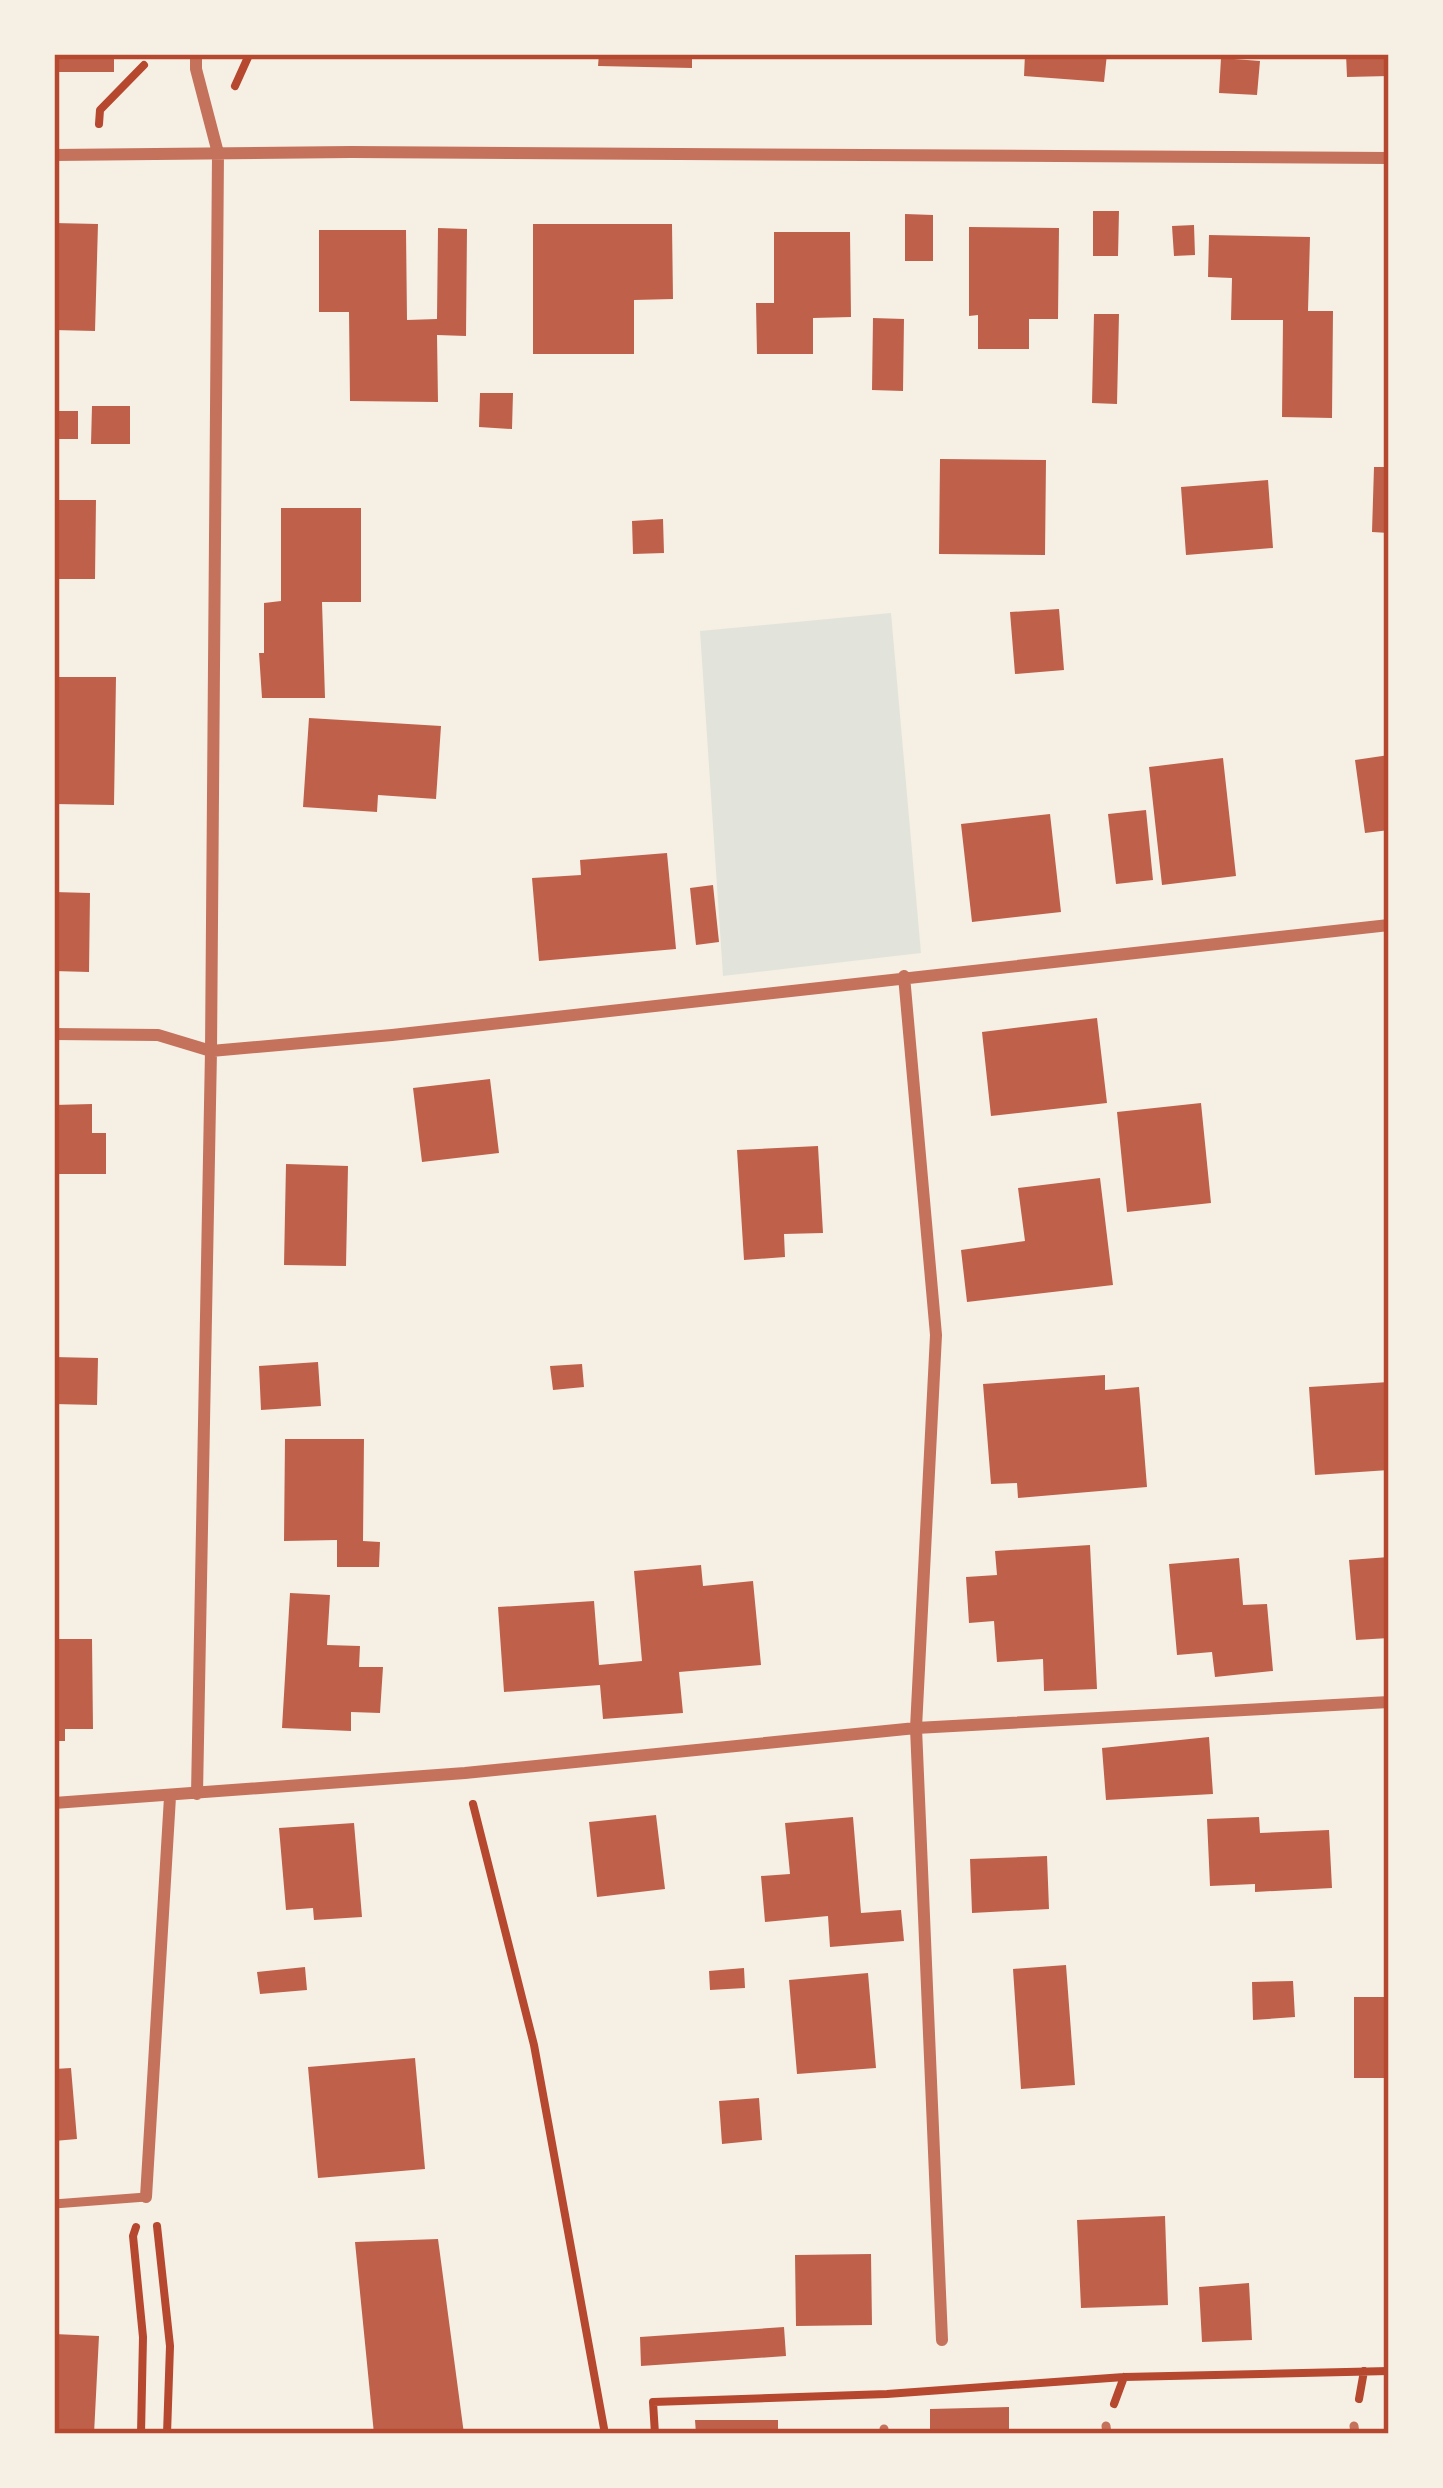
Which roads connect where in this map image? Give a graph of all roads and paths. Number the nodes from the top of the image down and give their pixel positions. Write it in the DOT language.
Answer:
graph roads {
  1 [pos="196,54"];
  2 [pos="144,65"];
  3 [pos="218,153"];
  4 [pos="54,155"];
  5 [pos="96,155"];
  6 [pos="1389,158"];
  7 [pos="1389,926"];
  8 [pos="904,976"];
  9 [pos="54,1034"];
  10 [pos="212,1051"];
  11 [pos="1389,1702"];
  12 [pos="916,1728"];
  13 [pos="465,1773"];
  14 [pos="197,1794"];
  15 [pos="170,1797"];
  16 [pos="54,1803"];
  17 [pos="146,2197"];
  18 [pos="54,2204"];
  19 [pos="942,2340"];
  20 [pos="1389,2371"];
  21 [pos="141,2434"];
  22 [pos="167,2434"];
  23 [pos="605,2434"];
  24 [pos="655,2434"];
  1 -- 3 [label="street"];
  2 -- 5 [label="path"];
  3 -- 5 [label="street"];
  3 -- 6 [label="street"];
  3 -- 10 [label="street"];
  4 -- 5 [label="street"];
  7 -- 8 [label="street"];
  8 -- 10 [label="street"];
  8 -- 12 [label="street"];
  9 -- 10 [label="street"];
  10 -- 14 [label="street"];
  11 -- 12 [label="street"];
  12 -- 13 [label="street"];
  12 -- 19 [label="street"];
  13 -- 14 [label="street"];
  13 -- 23 [label="path"];
  14 -- 15 [label="street"];
  15 -- 16 [label="street"];
  15 -- 17 [label="street"];
  17 -- 18 [label="lane"];
  17 -- 21 [label="path"];
  17 -- 22 [label="path"];
  20 -- 24 [label="path"];
}
